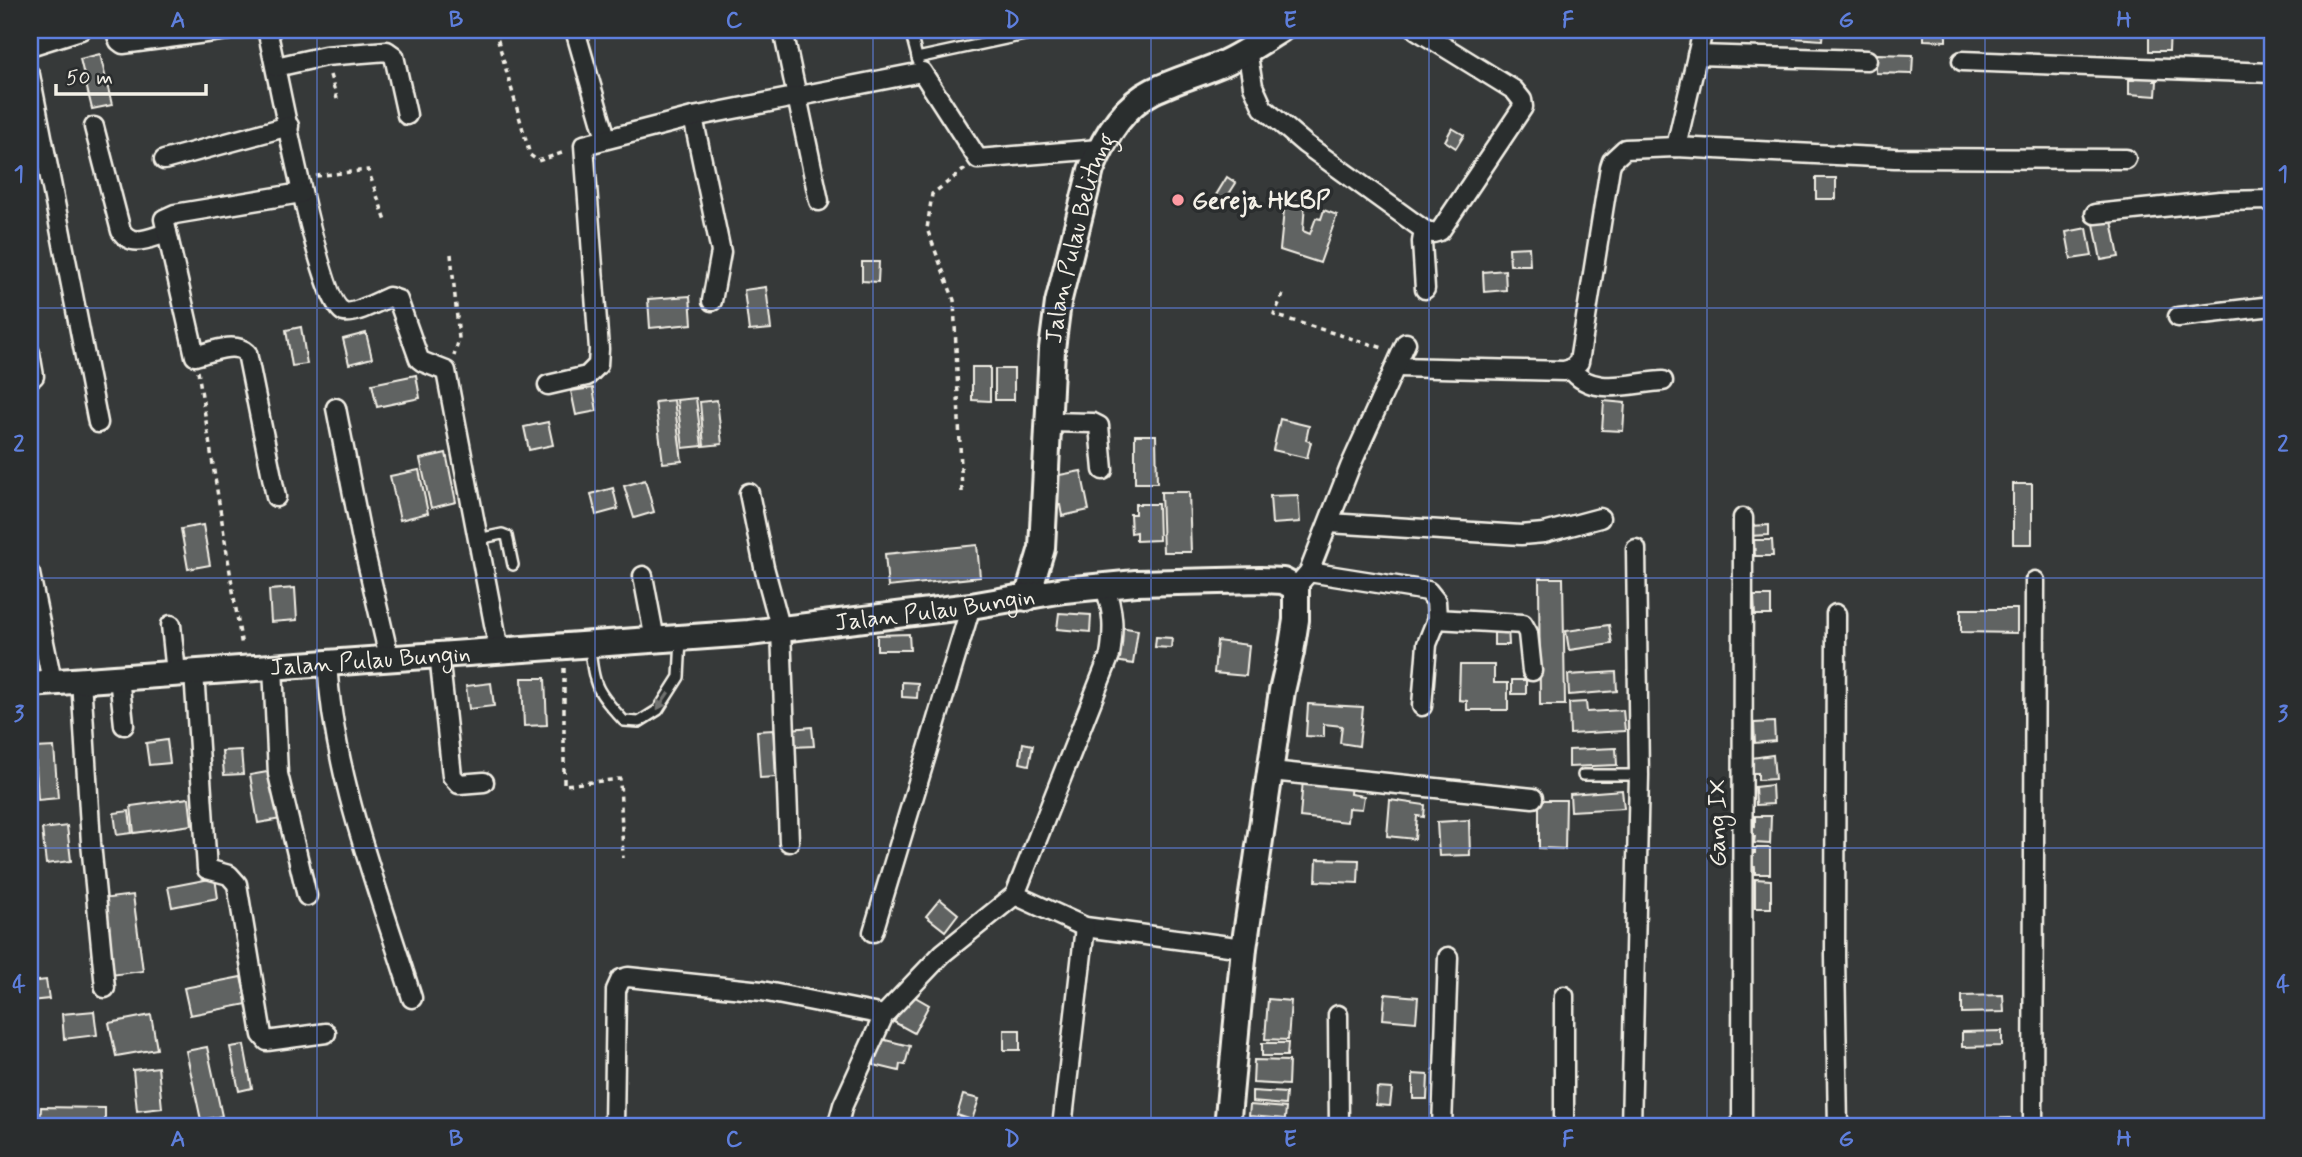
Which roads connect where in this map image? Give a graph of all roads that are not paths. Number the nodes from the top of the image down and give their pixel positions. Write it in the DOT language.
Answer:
graph roads {
  1 [pos="81,30"];
  2 [pos="115,30"];
  3 [pos="228,30"];
  4 [pos="267,30"];
  5 [pos="575,30"];
  6 [pos="783,30"];
  7 [pos="910,30"];
  8 [pos="1048,30"];
  9 [pos="1280,30"];
  10 [pos="1417,30"];
  11 [pos="1703,30"];
  12 [pos="30,46"];
  13 [pos="1247,50"];
  14 [pos="1697,55"];
  15 [pos="1867,60"];
  16 [pos="1962,61"];
  17 [pos="920,65"];
  18 [pos="276,67"];
  19 [pos="2272,73"];
  20 [pos="30,75"];
  21 [pos="797,97"];
  22 [pos="407,115"];
  23 [pos="694,117"];
  24 [pos="289,126"];
  25 [pos="94,127"];
  26 [pos="606,138"];
  27 [pos="1676,147"];
  28 [pos="1099,149"];
  29 [pos="2126,159"];
  30 [pos="164,160"];
  31 [pos="300,186"];
  32 [pos="2272,200"];
  33 [pos="819,201"];
  34 [pos="2095,214"];
  35 [pos="1424,230"];
  36 [pos="167,233"];
  37 [pos="1424,289"];
  38 [pos="712,301"];
  39 [pos="2272,306"];
  40 [pos="2178,317"];
  41 [pos="30,353"];
  42 [pos="1571,369"];
  43 [pos="34,376"];
  44 [pos="1663,381"];
  45 [pos="548,386"];
  46 [pos="336,408"];
  47 [pos="1066,423"];
  48 [pos="98,424"];
  49 [pos="1103,470"];
  50 [pos="749,493"];
  51 [pos="276,497"];
  52 [pos="1600,518"];
  53 [pos="1743,518"];
  54 [pos="1329,523"];
  55 [pos="478,539"];
  56 [pos="1042,548"];
  57 [pos="1636,549"];
  58 [pos="513,565"];
  59 [pos="30,574"];
  60 [pos="643,576"];
  61 [pos="1303,580"];
  62 [pos="2035,581"];
  63 [pos="1118,585"];
  64 [pos="1064,590"];
  65 [pos="1027,598"];
  66 [pos="971,606"];
  67 [pos="1836,614"];
  68 [pos="1437,618"];
  69 [pos="171,625"];
  70 [pos="781,630"];
  71 [pos="681,638"];
  72 [pos="655,640"];
  73 [pos="590,643"];
  74 [pos="499,650"];
  75 [pos="439,654"];
  76 [pos="389,657"];
  77 [pos="327,661"];
  78 [pos="273,666"];
  79 [pos="1532,671"];
  80 [pos="185,673"];
  81 [pos="119,677"];
  82 [pos="81,679"];
  83 [pos="41,682"];
  84 [pos="1422,706"];
  85 [pos="124,725"];
  86 [pos="1271,771"];
  87 [pos="1583,775"];
  88 [pos="1639,775"];
  89 [pos="484,782"];
  90 [pos="1533,797"];
  91 [pos="789,842"];
  92 [pos="1015,895"];
  93 [pos="307,896"];
  94 [pos="1085,927"];
  95 [pos="873,932"];
  96 [pos="1244,948"];
  97 [pos="1448,957"];
  98 [pos="105,988"];
  99 [pos="1563,996"];
  100 [pos="412,998"];
  101 [pos="884,1015"];
  102 [pos="1338,1015"];
  103 [pos="326,1033"];
  104 [pos="614,1127"];
  105 [pos="837,1127"];
  106 [pos="1062,1127"];
  107 [pos="1227,1127"];
  108 [pos="1339,1127"];
  109 [pos="1442,1127"];
  110 [pos="1564,1127"];
  111 [pos="1631,1127"];
  112 [pos="1742,1127"];
  113 [pos="1838,1127"];
  114 [pos="2033,1127"];
  1 -- 12 [label="street"];
  2 -- 3 [label="street"];
  4 -- 18 [label="street"];
  5 -- 26 [label="street"];
  6 -- 21 [label="street"];
  7 -- 17 [label="lane"];
  8 -- 17 [label="lane"];
  9 -- 13 [label="street, Jalan Pulau Belitung"];
  10 -- 35 [label="street"];
  11 -- 14 [label="street"];
  13 -- 28 [label="street, Jalan Pulau Belitung"];
  13 -- 35 [label="street"];
  14 -- 15 [label="street"];
  14 -- 27 [label="street"];
  16 -- 19 [label="street"];
  17 -- 21 [label="street"];
  17 -- 28 [label="street"];
  18 -- 22 [label="street"];
  18 -- 24 [label="street"];
  20 -- 48 [label="street"];
  21 -- 23 [label="street"];
  21 -- 33 [label="street"];
  23 -- 26 [label="street"];
  23 -- 38 [label="street"];
  24 -- 30 [label="street"];
  24 -- 31 [label="street"];
  25 -- 36 [label="street"];
  26 -- 45 [label="street"];
  27 -- 29 [label="street"];
  27 -- 42 [label="street"];
  28 -- 47 [label="street, Jalan Pulau Belitung"];
  31 -- 36 [label="street"];
  31 -- 55 [label="street"];
  32 -- 34 [label="street"];
  35 -- 37 [label="street"];
  36 -- 51 [label="street"];
  39 -- 40 [label="street"];
  41 -- 43 [label="street"];
  42 -- 44 [label="street"];
  42 -- 54 [label="street"];
  46 -- 76 [label="street"];
  47 -- 49 [label="street"];
  47 -- 56 [label="street, Jalan Pulau Belitung"];
  50 -- 70 [label="street"];
  52 -- 54 [label="street"];
  53 -- 112 [label="street, Gang IX"];
  54 -- 61 [label="street"];
  55 -- 58 [label="lane"];
  55 -- 74 [label="street"];
  56 -- 64 [label="street"];
  56 -- 65 [label="street, Jalan Pulau Belitung"];
  57 -- 88 [label="street"];
  59 -- 83 [label="street"];
  60 -- 72 [label="street"];
  61 -- 63 [label="street, Jalan Pulau Bungin"];
  61 -- 68 [label="street"];
  61 -- 86 [label="street"];
  62 -- 114 [label="street"];
  63 -- 64 [label="street, Jalan Pulau Bungin"];
  63 -- 92 [label="street"];
  64 -- 65 [label="street, Jalan Pulau Bungin"];
  65 -- 66 [label="street, Jalan Pulau Bungin"];
  66 -- 70 [label="street, Jalan Pulau Bungin"];
  66 -- 95 [label="street"];
  67 -- 113 [label="street"];
  68 -- 79 [label="street"];
  68 -- 84 [label="street"];
  69 -- 80 [label="street"];
  70 -- 71 [label="street, Jalan Pulau Bungin"];
  70 -- 91 [label="street"];
  71 -- 72 [label="street, Jalan Pulau Bungin"];
  71 -- 73 [label="lane, one-way"];
  72 -- 73 [label="street, Jalan Pulau Bungin"];
  73 -- 74 [label="street, Jalan Pulau Bungin"];
  74 -- 75 [label="street, Jalan Pulau Bungin"];
  75 -- 76 [label="street, Jalan Pulau Bungin"];
  75 -- 89 [label="street"];
  76 -- 77 [label="street, Jalan Pulau Bungin"];
  77 -- 78 [label="street, Jalan Pulau Bungin"];
  77 -- 100 [label="street"];
  78 -- 80 [label="street, Jalan Pulau Bungin"];
  78 -- 93 [label="street"];
  80 -- 81 [label="street, Jalan Pulau Bungin"];
  80 -- 103 [label="street"];
  81 -- 82 [label="street, Jalan Pulau Bungin"];
  81 -- 85 [label="street"];
  82 -- 83 [label="street, Jalan Pulau Bungin"];
  82 -- 98 [label="street"];
  86 -- 90 [label="street"];
  86 -- 96 [label="street"];
  87 -- 88 [label="lane"];
  88 -- 111 [label="street"];
  92 -- 94 [label="street"];
  92 -- 101 [label="street"];
  94 -- 96 [label="street"];
  94 -- 106 [label="street"];
  96 -- 107 [label="street"];
  97 -- 109 [label="street"];
  99 -- 110 [label="street"];
  101 -- 104 [label="street"];
  101 -- 105 [label="street"];
  102 -- 108 [label="street"];
}
